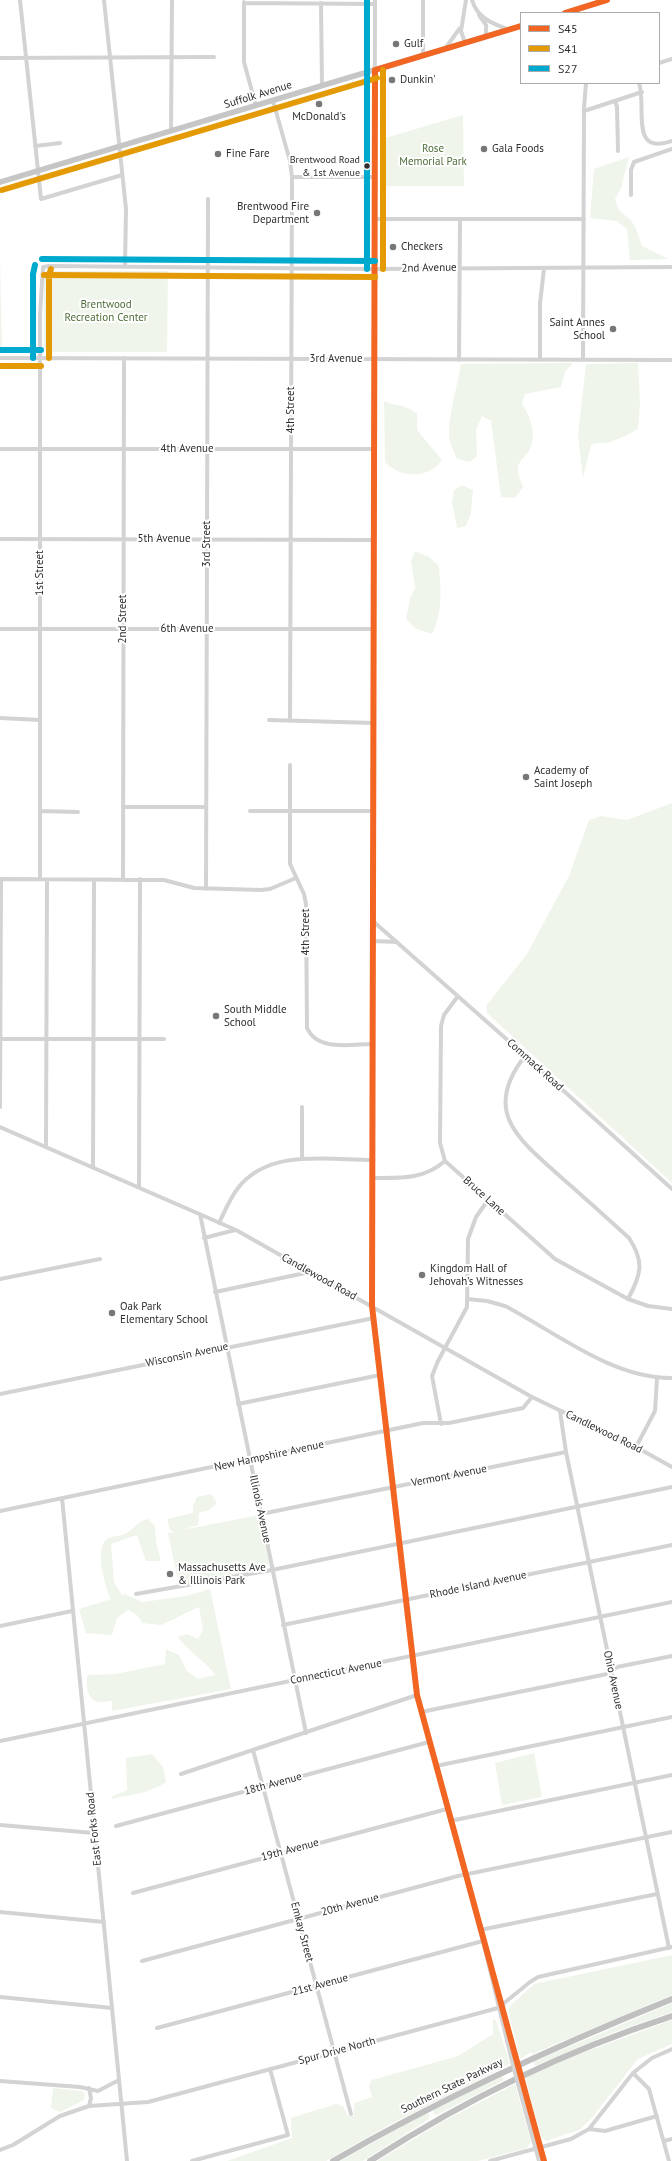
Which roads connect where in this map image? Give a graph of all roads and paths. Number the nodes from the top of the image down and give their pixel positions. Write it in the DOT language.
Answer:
graph roads {
  1 [pos="20,0"];
  2 [pos="104,0"];
  3 [pos="172,0"];
  4 [pos="423,0"];
  5 [pos="466,0"];
  6 [pos="472,0"];
  7 [pos="607,0"];
  8 [pos="244,1"];
  9 [pos="375,2"];
  10 [pos="321,3"];
  11 [pos="474,7"];
  12 [pos="465,8"];
  13 [pos="568,12"];
  14 [pos="478,13"];
  15 [pos="464,22"];
  16 [pos="520,26"];
  17 [pos="510,30"];
  18 [pos="486,37"];
  19 [pos="465,43"];
  20 [pos="444,50"];
  21 [pos="422,56"];
  22 [pos="171,57"];
  23 [pos="214,57"];
  24 [pos="0,58"];
  25 [pos="26,58"];
  26 [pos="110,58"];
  27 [pos="672,59"];
  28 [pos="660,63"];
  29 [pos="375,70"];
  30 [pos="586,84"];
  31 [pos="639,84"];
  32 [pos="322,86"];
  33 [pos="642,92"];
  34 [pos="273,101"];
  35 [pos="616,101"];
  36 [pos="256,106"];
  37 [pos="584,111"];
  38 [pos="171,131"];
  39 [pos="672,141"];
  40 [pos="60,143"];
  41 [pos="35,146"];
  42 [pos="120,147"];
  43 [pos="672,149"];
  44 [pos="618,151"];
  45 [pos="38,171"];
  46 [pos="122,175"];
  47 [pos="292,177"];
  48 [pos="375,177"];
  49 [pos="0,182"];
  50 [pos="631,195"];
  51 [pos="208,199"];
  52 [pos="375,219"];
  53 [pos="460,219"];
  54 [pos="584,219"];
  55 [pos="125,266"];
  56 [pos="43,267"];
  57 [pos="460,267"];
  58 [pos="584,267"];
  59 [pos="672,267"];
  60 [pos="208,268"];
  61 [pos="291,268"];
  62 [pos="544,268"];
  63 [pos="375,269"];
  64 [pos="0,358"];
  65 [pos="41,358"];
  66 [pos="124,358"];
  67 [pos="207,358"];
  68 [pos="291,359"];
  69 [pos="374,359"];
  70 [pos="459,360"];
  71 [pos="540,360"];
  72 [pos="583,360"];
  73 [pos="672,360"];
  74 [pos="0,449"];
  75 [pos="41,449"];
  76 [pos="124,449"];
  77 [pos="208,449"];
  78 [pos="291,449"];
  79 [pos="374,449"];
  80 [pos="1,539"];
  81 [pos="40,539"];
  82 [pos="207,539"];
  83 [pos="123,540"];
  84 [pos="290,540"];
  85 [pos="374,540"];
  86 [pos="0,629"];
  87 [pos="41,629"];
  88 [pos="123,629"];
  89 [pos="207,629"];
  90 [pos="290,629"];
  91 [pos="373,629"];
  92 [pos="0,718"];
  93 [pos="40,720"];
  94 [pos="269,720"];
  95 [pos="290,721"];
  96 [pos="374,724"];
  97 [pos="290,765"];
  98 [pos="123,807"];
  99 [pos="206,807"];
  100 [pos="40,811"];
  101 [pos="250,811"];
  102 [pos="290,811"];
  103 [pos="78,812"];
  104 [pos="374,812"];
  105 [pos="296,878"];
  106 [pos="40,879"];
  107 [pos="140,879"];
  108 [pos="47,880"];
  109 [pos="94,880"];
  110 [pos="123,880"];
  111 [pos="206,889"];
  112 [pos="374,922"];
  113 [pos="374,941"];
  114 [pos="397,942"];
  115 [pos="458,996"];
  116 [pos="0,1039"];
  117 [pos="46,1039"];
  118 [pos="93,1039"];
  119 [pos="140,1039"];
  120 [pos="164,1039"];
  121 [pos="373,1044"];
  122 [pos="525,1056"];
  123 [pos="0,1107"];
  124 [pos="302,1107"];
  125 [pos="0,1127"];
  126 [pos="46,1145"];
  127 [pos="302,1159"];
  128 [pos="373,1160"];
  129 [pos="445,1162"];
  130 [pos="93,1167"];
  131 [pos="373,1178"];
  132 [pos="139,1187"];
  133 [pos="672,1189"];
  134 [pos="488,1200"];
  135 [pos="200,1214"];
  136 [pos="219,1223"];
  137 [pos="236,1230"];
  138 [pos="204,1238"];
  139 [pos="100,1259"];
  140 [pos="310,1272"];
  141 [pos="0,1279"];
  142 [pos="215,1292"];
  143 [pos="467,1299"];
  144 [pos="628,1299"];
  145 [pos="372,1306"];
  146 [pos="672,1309"];
  147 [pos="374,1318"];
  148 [pos="226,1347"];
  149 [pos="446,1348"];
  150 [pos="380,1375"];
  151 [pos="657,1378"];
  152 [pos="672,1378"];
  153 [pos="0,1394"];
  154 [pos="532,1397"];
  155 [pos="238,1404"];
  156 [pos="560,1411"];
  157 [pos="440,1424"];
  158 [pos="387,1431"];
  159 [pos="636,1447"];
  160 [pos="566,1452"];
  161 [pos="249,1460"];
  162 [pos="672,1467"];
  163 [pos="393,1487"];
  164 [pos="672,1487"];
  165 [pos="62,1498"];
  166 [pos="578,1508"];
  167 [pos="0,1510"];
  168 [pos="261,1514"];
  169 [pos="400,1544"];
  170 [pos="672,1545"];
  171 [pos="589,1562"];
  172 [pos="272,1570"];
  173 [pos="136,1594"];
  174 [pos="407,1600"];
  175 [pos="672,1602"];
  176 [pos="72,1611"];
  177 [pos="600,1617"];
  178 [pos="283,1625"];
  179 [pos="0,1626"];
  180 [pos="672,1656"];
  181 [pos="412,1657"];
  182 [pos="611,1671"];
  183 [pos="295,1680"];
  184 [pos="416,1695"];
  185 [pos="421,1712"];
  186 [pos="672,1717"];
  187 [pos="83,1724"];
  188 [pos="623,1728"];
  189 [pos="306,1733"];
  190 [pos="0,1741"];
  191 [pos="429,1742"];
  192 [pos="253,1750"];
  193 [pos="436,1766"];
  194 [pos="181,1774"];
  195 [pos="672,1775"];
  196 [pos="634,1783"];
  197 [pos="263,1786"];
  198 [pos="447,1809"];
  199 [pos="450,1821"];
  200 [pos="0,1825"];
  201 [pos="116,1826"];
  202 [pos="672,1832"];
  203 [pos="94,1833"];
  204 [pos="646,1838"];
  205 [pos="281,1852"];
  206 [pos="465,1875"];
  207 [pos="133,1893"];
  208 [pos="657,1894"];
  209 [pos="0,1912"];
  210 [pos="299,1919"];
  211 [pos="104,1922"];
  212 [pos="480,1930"];
  213 [pos="483,1941"];
  214 [pos="671,1947"];
  215 [pos="142,1961"];
  216 [pos="316,1986"];
  217 [pos="0,1997"];
  218 [pos="672,1999"];
  219 [pos="502,2005"];
  220 [pos="112,2008"];
  221 [pos="498,2008"];
  222 [pos="672,2016"];
  223 [pos="157,2028"];
  224 [pos="672,2049"];
  225 [pos="334,2052"];
  226 [pos="513,2056"];
  227 [pos="270,2069"];
  228 [pos="633,2073"];
  229 [pos="119,2080"];
  230 [pos="0,2081"];
  231 [pos="89,2088"];
  232 [pos="98,2091"];
  233 [pos="91,2098"];
  234 [pos="122,2104"];
  235 [pos="89,2106"];
  236 [pos="351,2114"];
  237 [pos="657,2116"];
  238 [pos="589,2129"];
  239 [pos="672,2139"];
  240 [pos="664,2141"];
  241 [pos="538,2149"];
  242 [pos="0,2150"];
  243 [pos="127,2161"];
  244 [pos="192,2161"];
  245 [pos="333,2161"];
  246 [pos="370,2161"];
  247 [pos="490,2161"];
  248 [pos="539,2161"];
  249 [pos="544,2161"];
  250 [pos="669,2161"];
  1 -- 25 [label="street"];
  2 -- 26 [label="street"];
  3 -- 22 [label="street"];
  4 -- 21 [label="street"];
  5 -- 12 [label="street"];
  6 -- 11 [label="street"];
  7 -- 13 [label="main road"];
  8 -- 10 [label="street"];
  8 -- 36 [label="street"];
  9 -- 10 [label="street"];
  9 -- 29 [label="street"];
  10 -- 32 [label="street"];
  11 -- 12 [label="street"];
  11 -- 14 [label="street"];
  12 -- 15 [label="street"];
  14 -- 17 [label="street"];
  14 -- 18 [label="street"];
  15 -- 19 [label="street"];
  15 -- 20 [label="street"];
  16 -- 17 [label="main road, Suffolk Avenue"];
  17 -- 18 [label="main road, Suffolk Avenue"];
  18 -- 19 [label="main road, Suffolk Avenue"];
  19 -- 20 [label="main road, Suffolk Avenue"];
  20 -- 21 [label="main road, Suffolk Avenue"];
  21 -- 29 [label="main road, Suffolk Avenue"];
  22 -- 23 [label="street"];
  22 -- 26 [label="street"];
  22 -- 38 [label="street"];
  24 -- 25 [label="street"];
  25 -- 26 [label="street"];
  25 -- 41 [label="street"];
  26 -- 42 [label="street"];
  27 -- 28 [label="street"];
  29 -- 32 [label="main road, Suffolk Avenue"];
  29 -- 48 [label="street"];
  30 -- 37 [label="street"];
  31 -- 33 [label="street"];
  32 -- 34 [label="main road, Suffolk Avenue"];
  33 -- 35 [label="street"];
  33 -- 39 [label="street"];
  34 -- 36 [label="main road, Suffolk Avenue"];
  34 -- 47 [label="street, 4th Street"];
  35 -- 37 [label="street"];
  35 -- 44 [label="street"];
  36 -- 38 [label="main road, Suffolk Avenue"];
  37 -- 54 [label="street"];
  38 -- 42 [label="main road, Suffolk Avenue"];
  40 -- 41 [label="street"];
  41 -- 45 [label="street"];
  42 -- 45 [label="main road, Suffolk Avenue"];
  42 -- 46 [label="street"];
  43 -- 50 [label="street"];
  45 -- 46 [label="street"];
  45 -- 49 [label="main road, Suffolk Avenue"];
  46 -- 55 [label="street"];
  47 -- 48 [label="street"];
  47 -- 61 [label="street, 4th Street"];
  48 -- 52 [label="street"];
  51 -- 60 [label="street, 3rd Street"];
  52 -- 53 [label="street"];
  52 -- 63 [label="street"];
  53 -- 54 [label="street"];
  53 -- 57 [label="street"];
  54 -- 58 [label="street"];
  55 -- 56 [label="street, 2nd Avenue"];
  55 -- 60 [label="street, 2nd Avenue"];
  56 -- 65 [label="street, 1st Street"];
  57 -- 62 [label="street, 2nd Avenue"];
  57 -- 63 [label="street, 2nd Avenue"];
  57 -- 70 [label="street"];
  58 -- 59 [label="street, 2nd Avenue"];
  58 -- 62 [label="street, 2nd Avenue"];
  58 -- 72 [label="street"];
  60 -- 61 [label="street, 2nd Avenue"];
  60 -- 67 [label="street, 3rd Street"];
  61 -- 63 [label="street, 2nd Avenue"];
  61 -- 68 [label="street, 4th Street"];
  62 -- 71 [label="street"];
  63 -- 69 [label="street"];
  64 -- 65 [label="street, 3rd Avenue"];
  65 -- 66 [label="street, 3rd Avenue"];
  65 -- 75 [label="street, 1st Street"];
  66 -- 67 [label="street, 3rd Avenue"];
  66 -- 76 [label="street, 2nd Street"];
  67 -- 68 [label="street, 3rd Avenue"];
  67 -- 77 [label="street, 3rd Street"];
  68 -- 69 [label="street, 3rd Avenue"];
  68 -- 78 [label="street, 4th Street"];
  69 -- 70 [label="street, 3rd Avenue"];
  69 -- 79 [label="street"];
  70 -- 71 [label="street, 3rd Avenue"];
  71 -- 72 [label="street, 3rd Avenue"];
  72 -- 73 [label="street, 3rd Avenue"];
  74 -- 75 [label="street, 4th Avenue"];
  75 -- 76 [label="street, 4th Avenue"];
  75 -- 81 [label="street, 1st Street"];
  76 -- 77 [label="street, 4th Avenue"];
  76 -- 83 [label="street, 2nd Street"];
  77 -- 78 [label="street, 4th Avenue"];
  77 -- 82 [label="street, 3rd Street"];
  78 -- 79 [label="street, 4th Avenue"];
  78 -- 84 [label="street, 4th Street"];
  79 -- 85 [label="street"];
  80 -- 81 [label="street, 5th Avenue"];
  81 -- 83 [label="street, 5th Avenue"];
  81 -- 87 [label="street, 1st Street"];
  82 -- 83 [label="street, 5th Avenue"];
  82 -- 84 [label="street, 5th Avenue"];
  82 -- 89 [label="street, 3rd Street"];
  83 -- 88 [label="street, 2nd Street"];
  84 -- 85 [label="street, 5th Avenue"];
  84 -- 90 [label="street, 4th Street"];
  85 -- 91 [label="street"];
  86 -- 87 [label="street, 6th Avenue"];
  87 -- 88 [label="street, 6th Avenue"];
  87 -- 93 [label="street, 1st Street"];
  88 -- 89 [label="street, 6th Avenue"];
  88 -- 98 [label="street, 2nd Street"];
  89 -- 90 [label="street, 6th Avenue"];
  89 -- 99 [label="street, 3rd Street"];
  90 -- 91 [label="street, 6th Avenue"];
  90 -- 95 [label="street, 4th Street"];
  91 -- 96 [label="street"];
  92 -- 93 [label="street"];
  93 -- 100 [label="street, 1st Street"];
  94 -- 95 [label="street"];
  95 -- 96 [label="street"];
  96 -- 104 [label="street"];
  97 -- 102 [label="street, 4th Street"];
  98 -- 99 [label="street"];
  98 -- 110 [label="street, 2nd Street"];
  99 -- 111 [label="street, 3rd Street"];
  100 -- 103 [label="street"];
  100 -- 106 [label="street, 1st Street"];
  101 -- 102 [label="street"];
  102 -- 104 [label="street"];
  102 -- 105 [label="street, 4th Street"];
  104 -- 112 [label="street"];
  105 -- 111 [label="street"];
  105 -- 121 [label="street, 4th Street"];
  106 -- 108 [label="street"];
  106 -- 116 [label="street"];
  107 -- 110 [label="street"];
  107 -- 111 [label="street"];
  107 -- 119 [label="street"];
  108 -- 109 [label="street"];
  108 -- 117 [label="street"];
  109 -- 110 [label="street"];
  109 -- 118 [label="street"];
  112 -- 113 [label="street"];
  112 -- 114 [label="street, Commack Road"];
  113 -- 114 [label="street"];
  113 -- 121 [label="street"];
  114 -- 115 [label="street, Commack Road"];
  115 -- 122 [label="street, Commack Road"];
  115 -- 129 [label="street"];
  116 -- 117 [label="street"];
  116 -- 123 [label="street"];
  117 -- 118 [label="street"];
  117 -- 126 [label="street"];
  118 -- 119 [label="street"];
  118 -- 130 [label="street"];
  119 -- 120 [label="street"];
  119 -- 132 [label="street"];
  121 -- 128 [label="street"];
  122 -- 133 [label="street, Commack Road"];
  122 -- 144 [label="street"];
  124 -- 127 [label="street"];
  125 -- 126 [label="street, Candlewood Road"];
  126 -- 130 [label="street, Candlewood Road"];
  127 -- 128 [label="street"];
  127 -- 136 [label="street"];
  128 -- 131 [label="street"];
  129 -- 131 [label="street"];
  129 -- 134 [label="street, Bruce Lane"];
  130 -- 132 [label="street, Candlewood Road"];
  131 -- 145 [label="street"];
  132 -- 135 [label="street, Candlewood Road"];
  134 -- 143 [label="street"];
  134 -- 144 [label="street, Bruce Lane"];
  135 -- 136 [label="street, Candlewood Road"];
  135 -- 138 [label="street, Illinois Avenue"];
  136 -- 137 [label="street, Candlewood Road"];
  137 -- 138 [label="street"];
  137 -- 140 [label="street, Candlewood Road"];
  138 -- 142 [label="street, Illinois Avenue"];
  139 -- 141 [label="street"];
  140 -- 142 [label="street"];
  140 -- 145 [label="street, Candlewood Road"];
  142 -- 148 [label="street, Illinois Avenue"];
  143 -- 149 [label="street"];
  143 -- 151 [label="street"];
  144 -- 146 [label="street, Bruce Lane"];
  145 -- 147 [label="street"];
  145 -- 149 [label="street, Candlewood Road"];
  147 -- 148 [label="street, Wisconsin Avenue"];
  147 -- 150 [label="street"];
  148 -- 153 [label="street, Wisconsin Avenue"];
  148 -- 155 [label="street, Illinois Avenue"];
  149 -- 154 [label="street, Candlewood Road"];
  149 -- 157 [label="street"];
  150 -- 155 [label="street"];
  150 -- 158 [label="street"];
  151 -- 152 [label="street"];
  151 -- 159 [label="street"];
  154 -- 156 [label="street, Candlewood Road"];
  154 -- 157 [label="street, New Hampshire Avenue"];
  155 -- 161 [label="street, Illinois Avenue"];
  156 -- 159 [label="street, Candlewood Road"];
  156 -- 160 [label="street, Ohio Avenue"];
  157 -- 158 [label="street, New Hampshire Avenue"];
  158 -- 161 [label="street, New Hampshire Avenue"];
  158 -- 163 [label="street"];
  159 -- 162 [label="street, Candlewood Road"];
  160 -- 163 [label="street, Vermont Avenue"];
  160 -- 166 [label="street, Ohio Avenue"];
  161 -- 165 [label="street, New Hampshire Avenue"];
  161 -- 168 [label="street, Illinois Avenue"];
  163 -- 168 [label="street, Vermont Avenue"];
  163 -- 169 [label="street"];
  164 -- 166 [label="street"];
  165 -- 167 [label="street, New Hampshire Avenue"];
  165 -- 176 [label="street, East Forks Road"];
  166 -- 169 [label="street"];
  166 -- 171 [label="street, Ohio Avenue"];
  168 -- 172 [label="street, Illinois Avenue"];
  169 -- 172 [label="street"];
  169 -- 174 [label="street"];
  170 -- 171 [label="street, Rhode Island Avenue"];
  171 -- 174 [label="street, Rhode Island Avenue"];
  171 -- 177 [label="street, Ohio Avenue"];
  172 -- 173 [label="street"];
  172 -- 178 [label="street, Illinois Avenue"];
  174 -- 178 [label="street, Rhode Island Avenue"];
  174 -- 181 [label="street"];
  175 -- 177 [label="street, Connecticut Avenue"];
  176 -- 179 [label="street"];
  176 -- 187 [label="street, East Forks Road"];
  177 -- 181 [label="street, Connecticut Avenue"];
  177 -- 182 [label="street, Ohio Avenue"];
  178 -- 183 [label="street, Illinois Avenue"];
  180 -- 182 [label="street"];
  181 -- 183 [label="street, Connecticut Avenue"];
  181 -- 184 [label="street"];
  182 -- 185 [label="street"];
  182 -- 188 [label="street, Ohio Avenue"];
  183 -- 187 [label="street, Connecticut Avenue"];
  183 -- 189 [label="street, Illinois Avenue"];
  184 -- 185 [label="street"];
  184 -- 189 [label="street"];
  185 -- 191 [label="street"];
  186 -- 188 [label="street"];
  187 -- 190 [label="street, Connecticut Avenue"];
  187 -- 203 [label="street, East Forks Road"];
  188 -- 193 [label="street"];
  188 -- 196 [label="street, Ohio Avenue"];
  189 -- 192 [label="street"];
  191 -- 193 [label="street"];
  191 -- 197 [label="street, 18th Avenue"];
  192 -- 194 [label="street"];
  192 -- 197 [label="street, Emkay Street"];
  193 -- 198 [label="street"];
  195 -- 196 [label="street"];
  196 -- 199 [label="street"];
  196 -- 204 [label="street, Ohio Avenue"];
  197 -- 201 [label="street, 18th Avenue"];
  197 -- 205 [label="street, Emkay Street"];
  198 -- 199 [label="street"];
  198 -- 205 [label="street, 19th Avenue"];
  199 -- 206 [label="street"];
  200 -- 203 [label="street"];
  202 -- 204 [label="street, 20th Avenue"];
  203 -- 211 [label="street, East Forks Road"];
  204 -- 206 [label="street, 20th Avenue"];
  204 -- 208 [label="street, Ohio Avenue"];
  205 -- 207 [label="street, 19th Avenue"];
  205 -- 210 [label="street, Emkay Street"];
  206 -- 210 [label="street, 20th Avenue"];
  206 -- 212 [label="street"];
  208 -- 212 [label="street"];
  208 -- 214 [label="street, Ohio Avenue"];
  209 -- 211 [label="street"];
  210 -- 215 [label="street, 20th Avenue"];
  210 -- 216 [label="street, Emkay Street"];
  211 -- 220 [label="street, East Forks Road"];
  212 -- 213 [label="street"];
  213 -- 216 [label="street, 21st Avenue"];
  213 -- 219 [label="street"];
  213 -- 221 [label="street"];
  214 -- 219 [label="street, Spur Drive North"];
  216 -- 223 [label="street, 21st Avenue"];
  216 -- 225 [label="street, Emkay Street"];
  217 -- 220 [label="street"];
  218 -- 245 [label="highway, Southern State Parkway"];
  219 -- 221 [label="street, Spur Drive North"];
  219 -- 226 [label="street"];
  220 -- 229 [label="street, East Forks Road"];
  221 -- 225 [label="street, Spur Drive North"];
  221 -- 226 [label="street"];
  222 -- 246 [label="highway, Southern State Parkway"];
  224 -- 228 [label="street"];
  225 -- 227 [label="street, Spur Drive North"];
  225 -- 236 [label="street, Emkay Street"];
  226 -- 241 [label="street, bridge"];
  226 -- 241 [label="street, bridge"];
  227 -- 234 [label="street, Spur Drive North"];
  227 -- 244 [label="street"];
  228 -- 237 [label="street"];
  228 -- 238 [label="street"];
  229 -- 232 [label="street"];
  229 -- 234 [label="street, East Forks Road"];
  230 -- 231 [label="street"];
  231 -- 232 [label="street"];
  231 -- 233 [label="street"];
  232 -- 233 [label="street"];
  233 -- 235 [label="street"];
  234 -- 235 [label="street, Spur Drive North"];
  234 -- 243 [label="street, East Forks Road"];
  235 -- 242 [label="street, Spur Drive North"];
  237 -- 238 [label="street"];
  237 -- 240 [label="street"];
  238 -- 241 [label="street"];
  239 -- 240 [label="street"];
  240 -- 250 [label="street"];
  241 -- 247 [label="street"];
  241 -- 248 [label="street"];
  241 -- 249 [label="street"];
}
